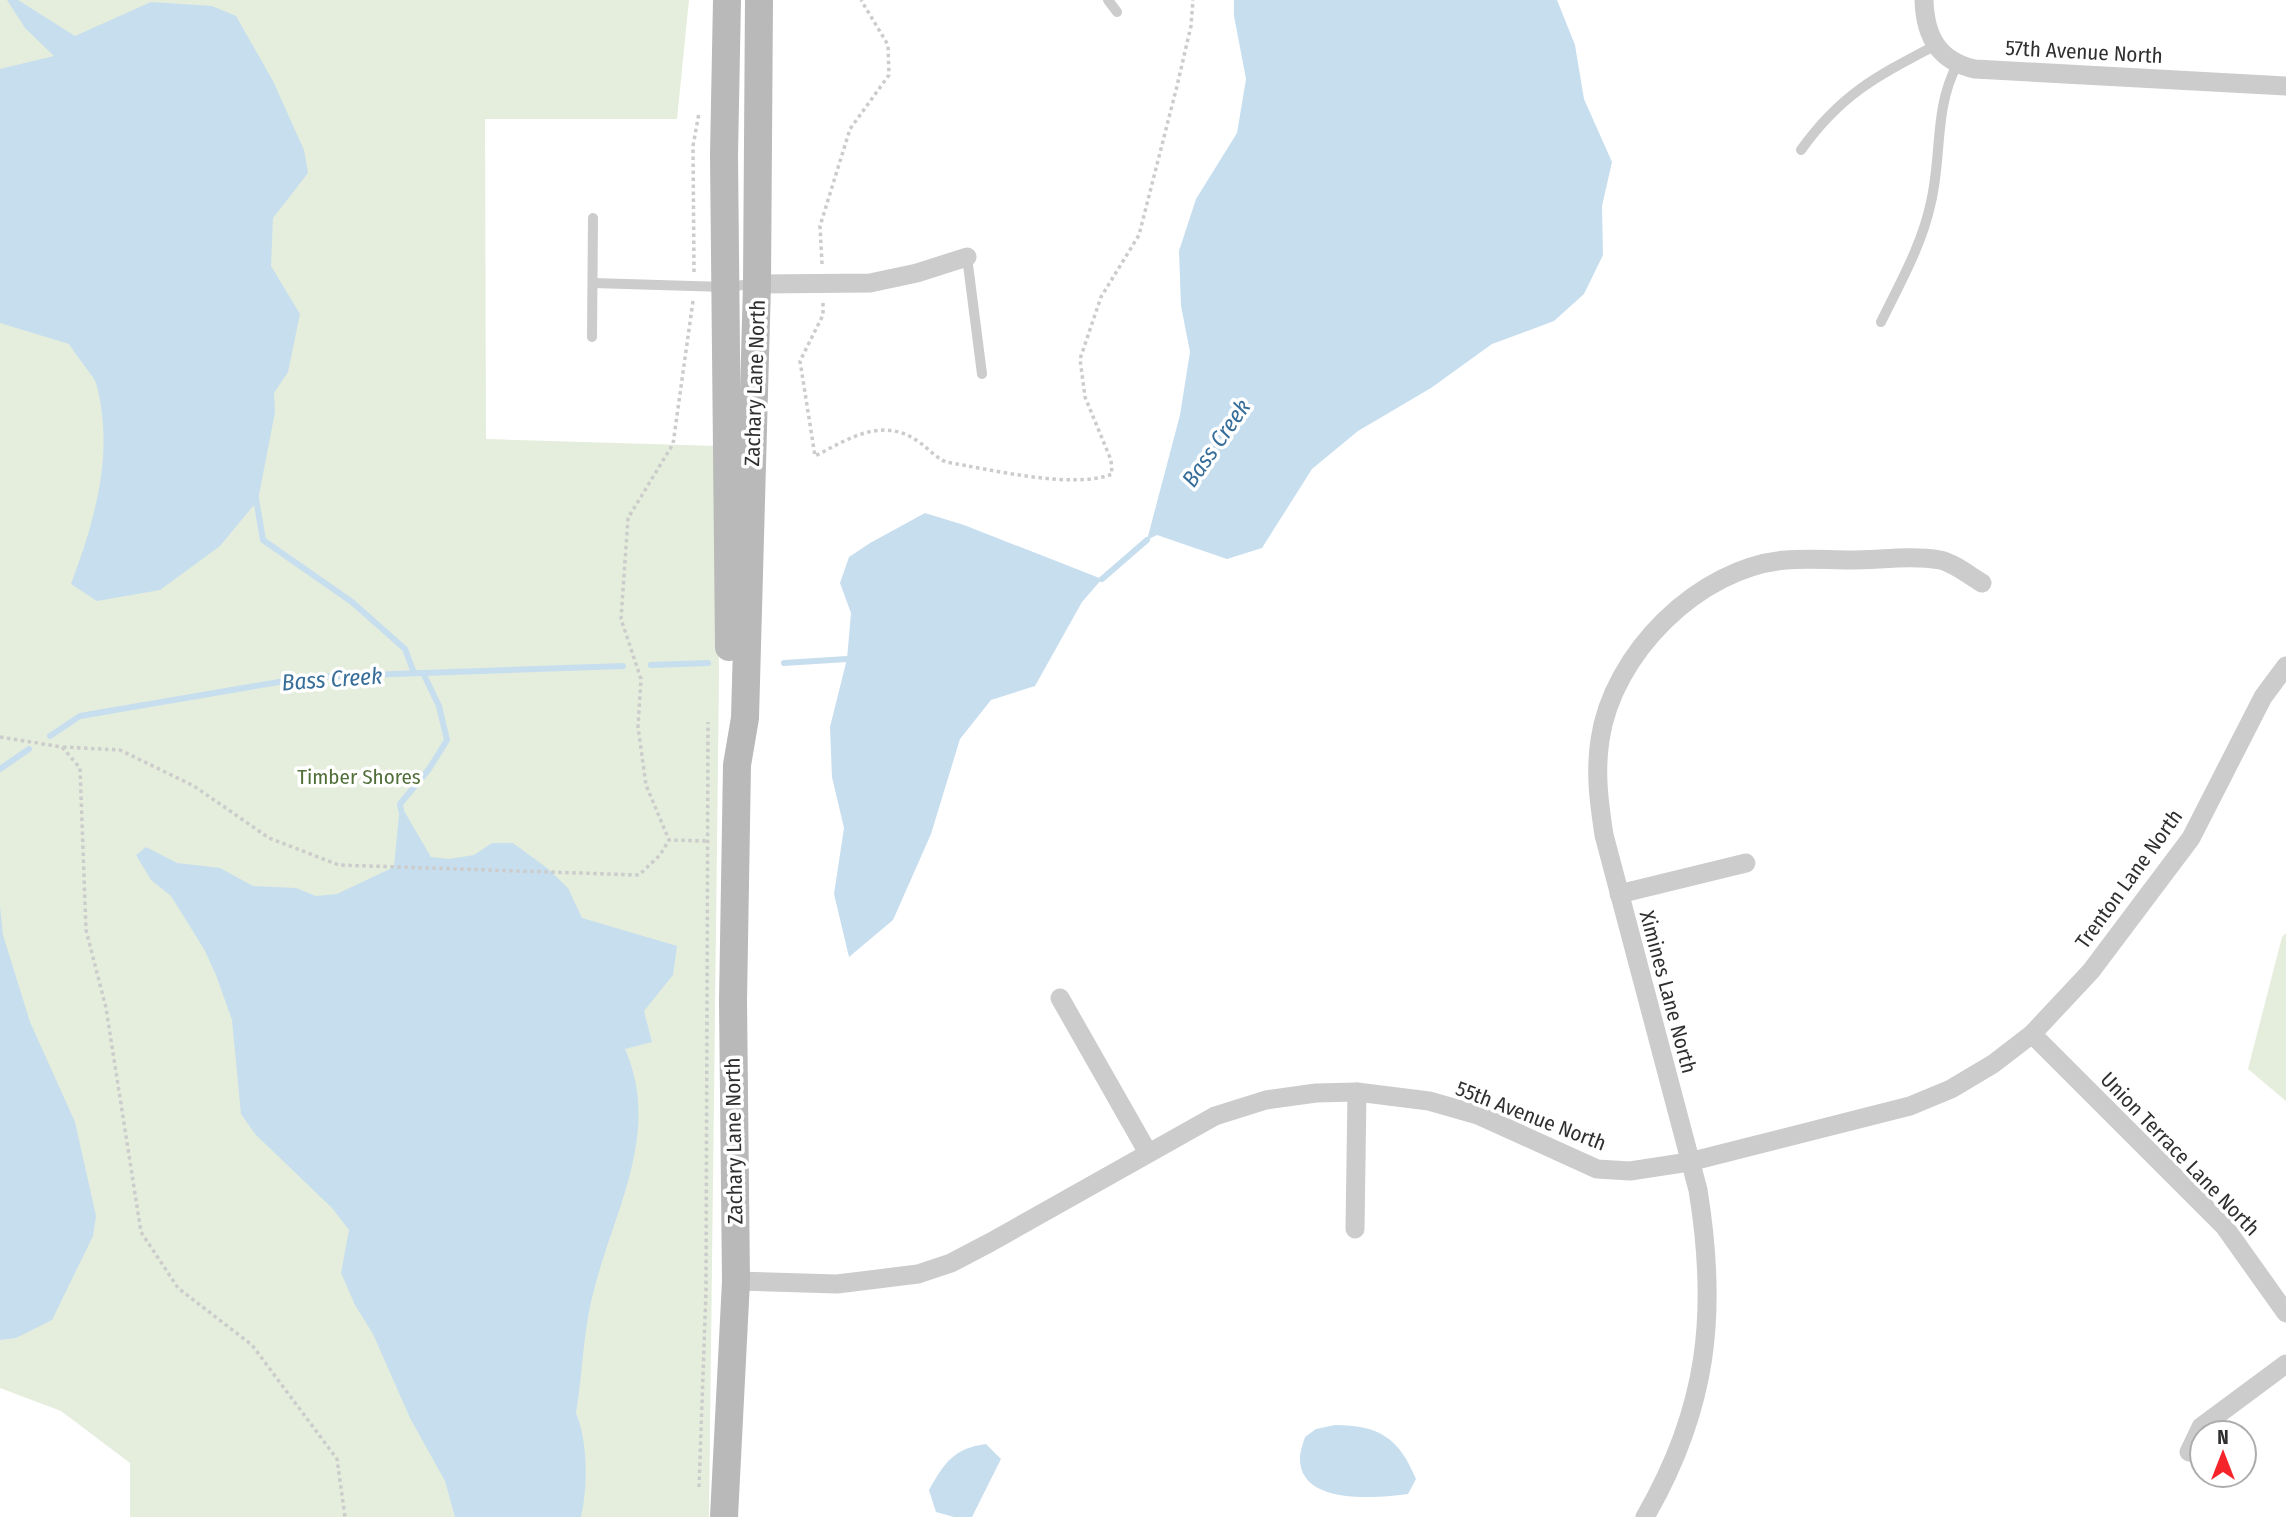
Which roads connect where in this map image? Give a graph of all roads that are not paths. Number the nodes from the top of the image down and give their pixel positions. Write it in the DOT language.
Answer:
graph roads {
  1 [pos="727,0"];
  2 [pos="760,0"];
  3 [pos="1108,0"];
  4 [pos="1924,0"];
  5 [pos="1117,12"];
  6 [pos="1936,45"];
  7 [pos="1957,65"];
  8 [pos="2286,86"];
  9 [pos="1801,150"];
  10 [pos="593,218"];
  11 [pos="967,257"];
  12 [pos="593,283"];
  13 [pos="757,284"];
  14 [pos="725,287"];
  15 [pos="1881,322"];
  16 [pos="592,337"];
  17 [pos="982,374"];
  18 [pos="1982,583"];
  19 [pos="2286,666"];
  20 [pos="737,765"];
  21 [pos="1746,863"];
  22 [pos="1619,894"];
  23 [pos="1060,998"];
  24 [pos="2032,1034"];
  25 [pos="1357,1092"];
  26 [pos="1147,1152"];
  27 [pos="1689,1162"];
  28 [pos="1354,1229"];
  29 [pos="736,1281"];
  30 [pos="2286,1313"];
  31 [pos="2286,1364"];
  32 [pos="2212,1419"];
  33 [pos="724,1517"];
  34 [pos="1644,1517"];
  1 -- 14 [label="street, Zachary Lane North"];
  2 -- 13 [label="street, Zachary Lane North"];
  3 -- 5 [label="lane"];
  4 -- 6 [label="street"];
  6 -- 7 [label="street"];
  6 -- 9 [label="lane"];
  7 -- 8 [label="street, 57th Avenue North"];
  7 -- 15 [label="lane"];
  10 -- 12 [label="lane"];
  11 -- 13 [label="street"];
  11 -- 17 [label="lane"];
  12 -- 14 [label="lane"];
  12 -- 16 [label="lane"];
  13 -- 14 [label="lane"];
  13 -- 20 [label="street, Zachary Lane North"];
  14 -- 20 [label="street, Zachary Lane North"];
  18 -- 22 [label="street, Ximines Lane North"];
  19 -- 24 [label="street, Trenton Lane North"];
  20 -- 29 [label="street, Zachary Lane North"];
  21 -- 22 [label="street"];
  22 -- 27 [label="street, Ximines Lane North"];
  23 -- 26 [label="street"];
  24 -- 27 [label="street, 55th Avenue North"];
  24 -- 30 [label="street, Union Terrace Lane North"];
  25 -- 26 [label="street, 55th Avenue North"];
  25 -- 27 [label="street, 55th Avenue North"];
  25 -- 28 [label="street"];
  26 -- 29 [label="street, 55th Avenue North"];
  27 -- 34 [label="street, Ximines Lane North"];
  29 -- 33 [label="street, Zachary Lane North"];
  31 -- 32 [label="street"];
}
